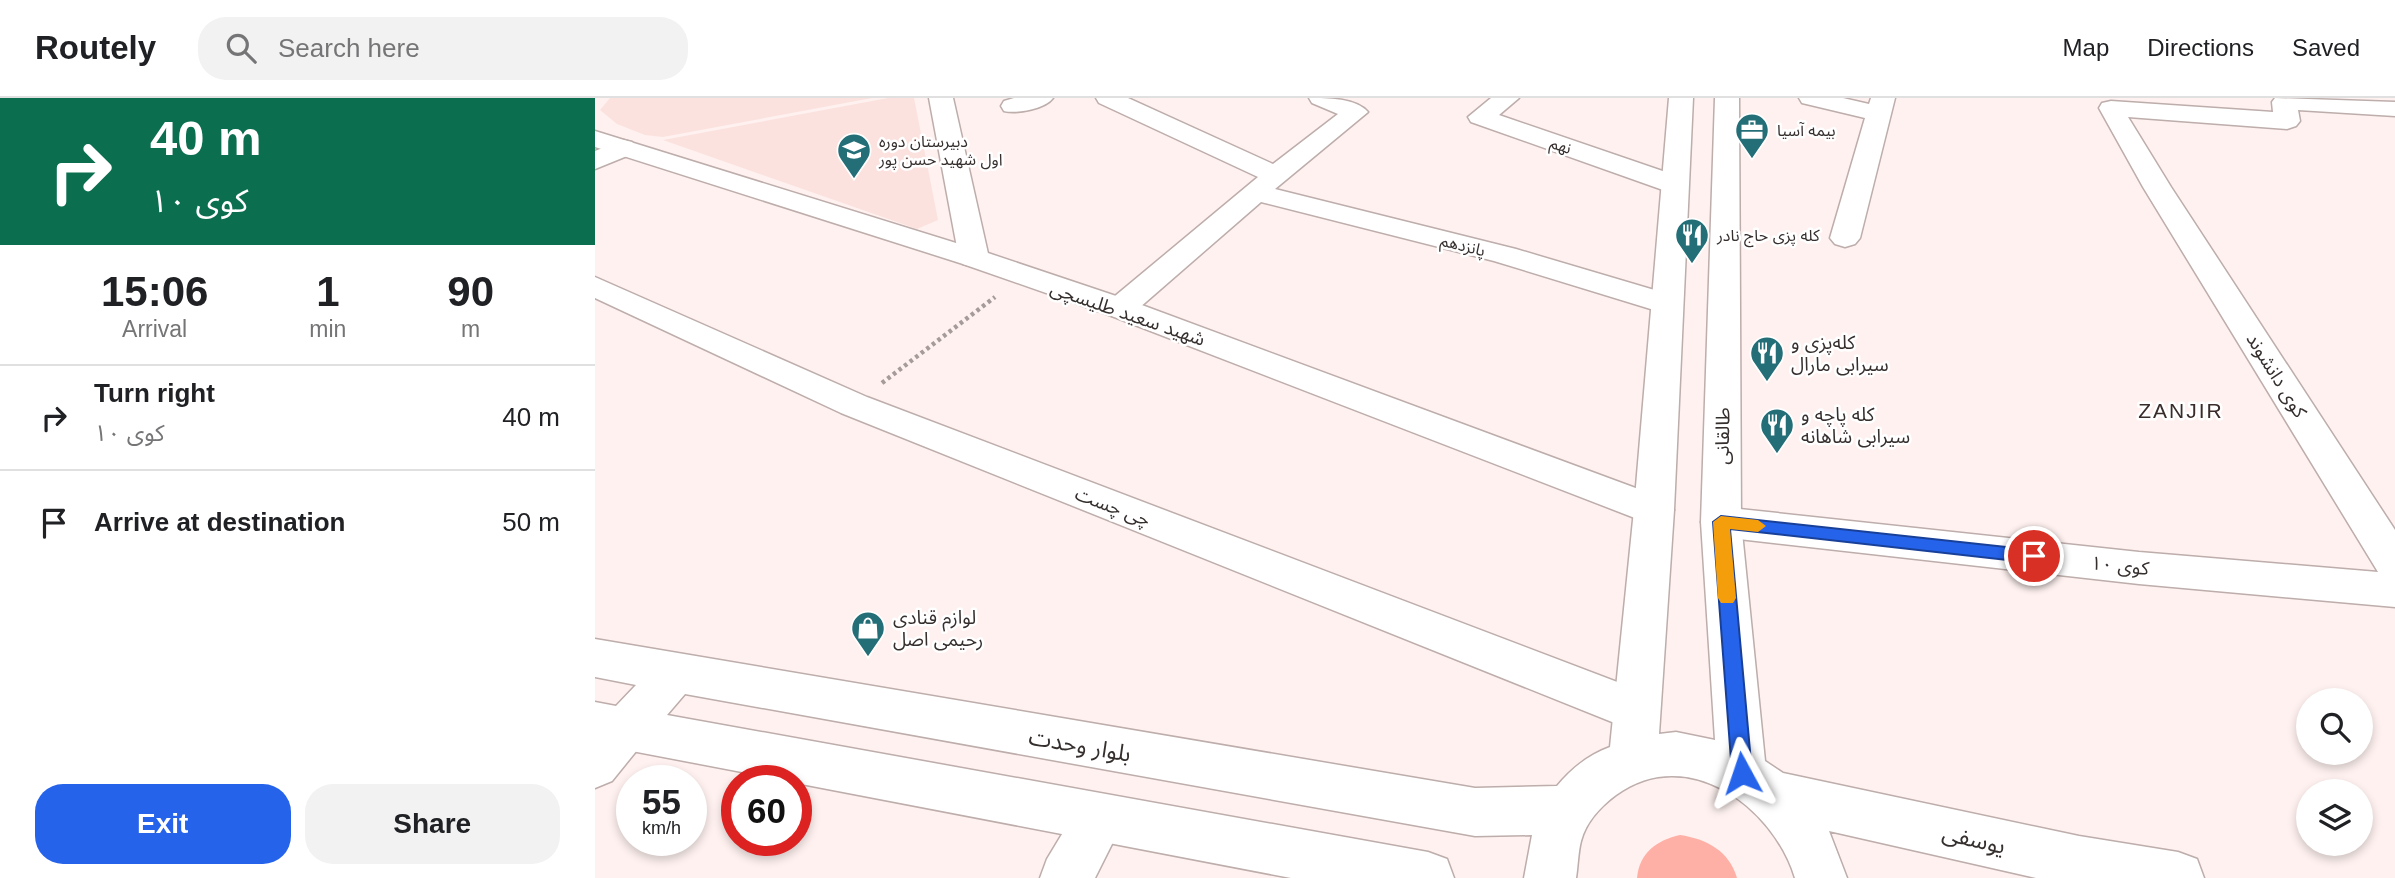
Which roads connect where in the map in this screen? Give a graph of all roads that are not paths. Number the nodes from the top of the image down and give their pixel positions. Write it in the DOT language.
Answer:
graph roads {
  1 [pos="941,98"];
  2 [pos="1041,98"];
  3 [pos="1108,98"];
  4 [pos="1321,98"];
  5 [pos="1507,98"];
  6 [pos="1681,98"];
  7 [pos="1727,98"];
  8 [pos="1811,98"];
  9 [pos="1013,106"];
  10 [pos="1882,106"];
  11 [pos="2395,109"];
  12 [pos="604,150"];
  13 [pos="1266,184"];
  14 [pos="1673,184"];
  15 [pos="1845,238"];
  16 [pos="974,258"];
  17 [pos="595,286"];
  18 [pos="1667,304"];
  19 [pos="1120,308"];
  20 [pos="1654,510"];
  21 [pos="1721,522"];
  22 [pos="2395,564"];
  23 [pos="2395,590"];
  24 [pos="595,658"];
  25 [pos="676,672"];
  26 [pos="1637,711"];
  27 [pos="605,739"];
  28 [pos="1633,759"];
  29 [pos="1756,783"];
  30 [pos="1567,810"];
  31 [pos="1100,818"];
  32 [pos="2082,870"];
  33 [pos="1066,878"];
  34 [pos="1428,878"];
  35 [pos="1550,878"];
  36 [pos="1821,878"];
  37 [pos="2178,878"];
  1 -- 16 [label="street"];
  2 -- 9 [label="street"];
  3 -- 13 [label="street, پانزدهم"];
  4 -- 13 [label="street"];
  5 -- 14 [label="street, نهم"];
  6 -- 14 [label="street"];
  7 -- 21 [label="street, طالقانی"];
  8 -- 10 [label="street"];
  10 -- 15 [label="street"];
  11 -- 22 [label="street, کوی دانشوند"];
  12 -- 16 [label="street, شهید سعید طلیسچی"];
  13 -- 18 [label="street, پانزدهم"];
  13 -- 19 [label="street"];
  14 -- 18 [label="street"];
  16 -- 19 [label="street, شهید سعید طلیسچی"];
  17 -- 26 [label="street, چی چست"];
  18 -- 20 [label="street"];
  19 -- 20 [label="street, شهید سعید طلیسچی"];
  20 -- 26 [label="street"];
  21 -- 23 [label="street, کوی ۱۰"];
  21 -- 29 [label="street, طالقانی"];
  24 -- 25 [label="street, بلوار وحدت"];
  25 -- 27 [label="street"];
  25 -- 30 [label="street, بلوار وحدت"];
  26 -- 28 [label="street"];
  27 -- 31 [label="street"];
  28 -- 29 [label="street, یوسفی"];
  28 -- 30 [label="street, یوسفی"];
  29 -- 32 [label="street, یوسفی"];
  29 -- 36 [label="street"];
  30 -- 35 [label="street, یوسفی"];
  31 -- 33 [label="street"];
  31 -- 34 [label="street"];
  32 -- 37 [label="street, یوسفی"];
}
